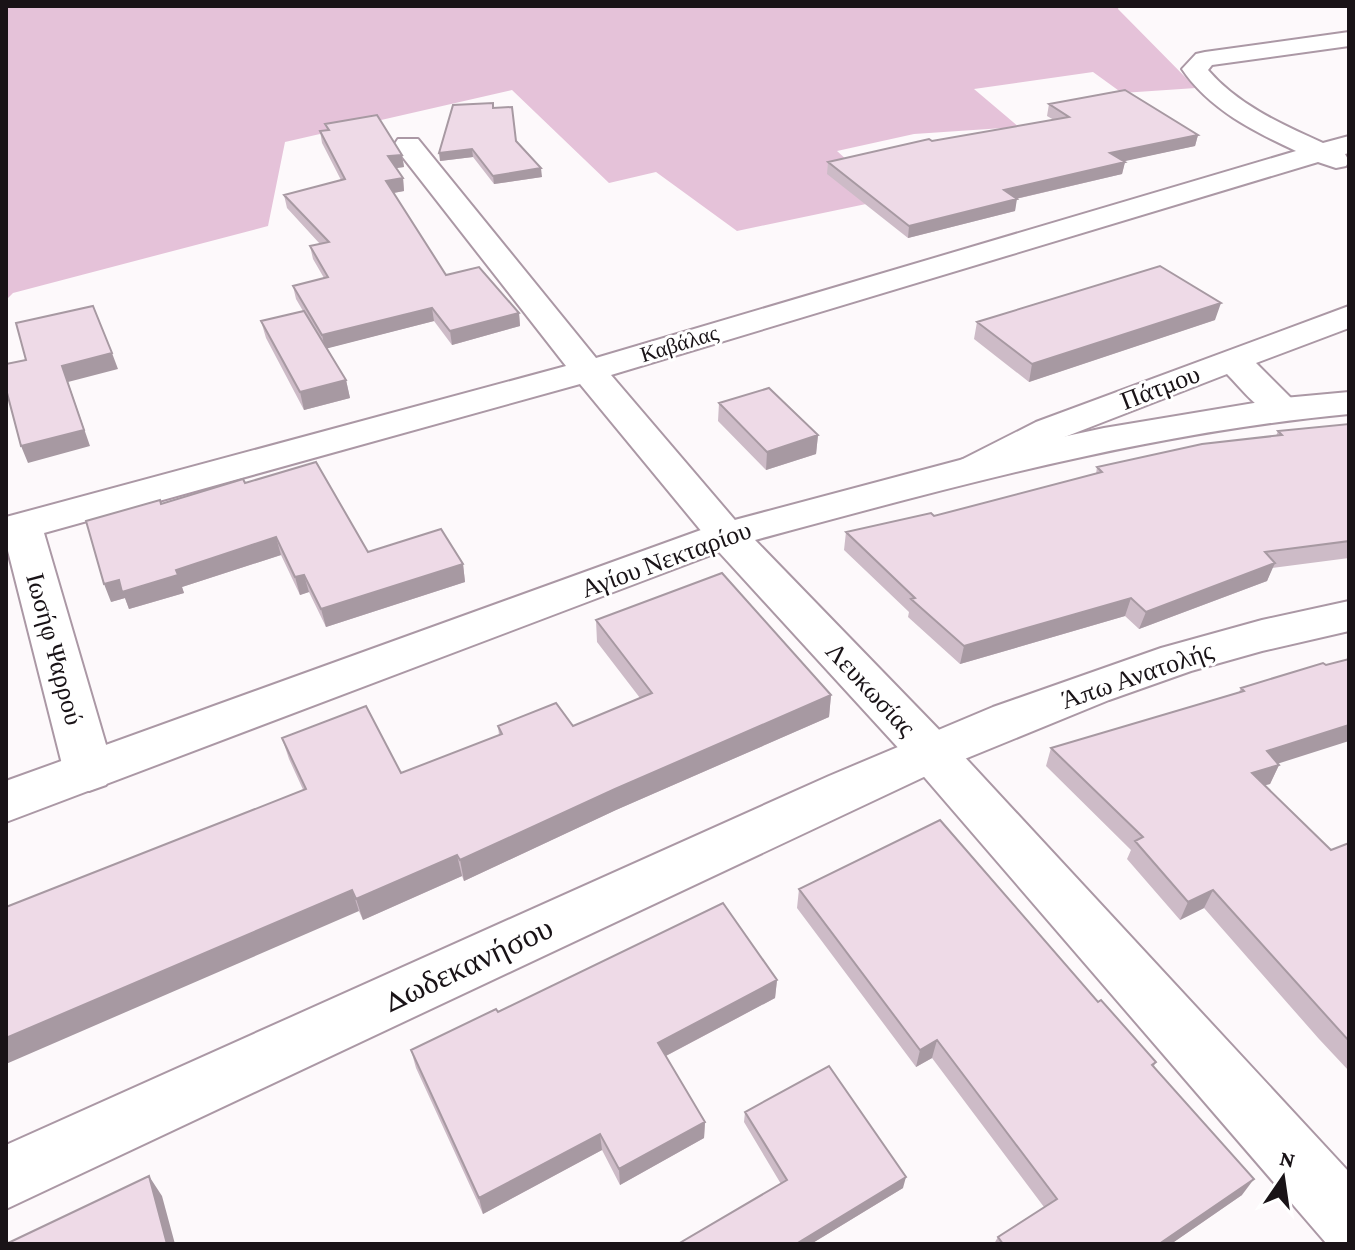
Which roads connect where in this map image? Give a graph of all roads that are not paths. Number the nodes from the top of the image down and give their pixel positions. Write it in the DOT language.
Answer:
graph roads {
  1 [pos="1349,39"];
  2 [pos="408,145"];
  3 [pos="1340,154"];
  4 [pos="1349,316"];
  5 [pos="1232,360"];
  6 [pos="588,371"];
  7 [pos="1349,403"];
  8 [pos="1284,409"];
  9 [pos="975,468"];
  10 [pos="14,528"];
  11 [pos="726,535"];
  12 [pos="1349,616"];
  13 [pos="930,751"];
  14 [pos="89,772"];
  15 [pos="6,802"];
  16 [pos="6,1177"];
  17 [pos="1349,1220"];
  1 -- 3 [label="street"];
  2 -- 6 [label="street, Λευκωσίας"];
  3 -- 6 [label="street, Καβάλας"];
  4 -- 5 [label="street, Πάτμου"];
  5 -- 8 [label="street"];
  5 -- 9 [label="street, Πάτμου"];
  6 -- 10 [label="street, Καβάλας"];
  6 -- 11 [label="street, Λευκωσίας"];
  7 -- 8 [label="street, Αγίου Νεκταρίου"];
  8 -- 9 [label="street, Αγίου Νεκταρίου"];
  9 -- 11 [label="street, Αγίου Νεκταρίου"];
  10 -- 14 [label="street, Ιωσήφ Ψαρρού"];
  11 -- 13 [label="street, Λευκωσίας"];
  11 -- 14 [label="street, Αγίου Νεκταρίου"];
  12 -- 13 [label="street, Άπω Ανατολής"];
  13 -- 16 [label="street, Δωδεκανήσου"];
  13 -- 17 [label="street, Λευκωσίας"];
  14 -- 15 [label="street, Αγίου Νεκταρίου"];
}
